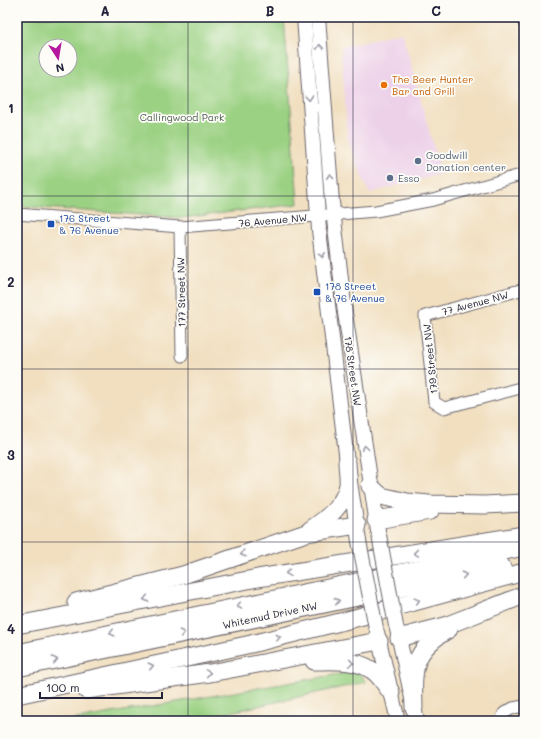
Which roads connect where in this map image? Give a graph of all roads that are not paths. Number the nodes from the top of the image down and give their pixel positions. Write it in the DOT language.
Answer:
graph roads {
  1 [pos="304,17"];
  2 [pos="318,17"];
  3 [pos="522,17"];
  4 [pos="524,23"];
  5 [pos="524,174"];
  6 [pos="17,214"];
  7 [pos="334,215"];
  8 [pos="318,216"];
  9 [pos="180,228"];
  10 [pos="524,289"];
  11 [pos="425,316"];
  12 [pos="182,356"];
  13 [pos="524,387"];
  14 [pos="347,462"];
  15 [pos="370,486"];
  16 [pos="524,503"];
  17 [pos="484,504"];
  18 [pos="377,528"];
  19 [pos="306,533"];
  20 [pos="358,533"];
  21 [pos="524,536"];
  22 [pos="524,547"];
  23 [pos="524,562"];
  24 [pos="524,572"];
  25 [pos="524,596"];
  26 [pos="472,616"];
  27 [pos="17,618"];
  28 [pos="17,625"];
  29 [pos="397,632"];
  30 [pos="377,634"];
  31 [pos="17,652"];
  32 [pos="256,664"];
  33 [pos="17,668"];
  34 [pos="391,692"];
  35 [pos="17,694"];
  36 [pos="17,701"];
  37 [pos="524,706"];
  38 [pos="416,715"];
  39 [pos="502,717"];
  40 [pos="398,721"];
  1 -- 8 [label="main road, 178 Street NW, one-way"];
  7 -- 2 [label="main road, 178 Street NW, one-way"];
  3 -- 4 [label="street"];
  5 -- 7 [label="street, 76 Avenue NW"];
  6 -- 9 [label="street, 76 Avenue NW"];
  7 -- 8 [label="street, 76 Avenue NW"];
  15 -- 7 [label="main road, 178 Street NW, one-way"];
  8 -- 9 [label="street, 76 Avenue NW"];
  8 -- 14 [label="main road, 178 Street NW, one-way"];
  9 -- 12 [label="street, 177 Street NW"];
  10 -- 11 [label="street, 77 Avenue NW"];
  11 -- 13 [label="street, 179 Street NW"];
  14 -- 19 [label="highway"];
  14 -- 20 [label="main road, 178 Street NW"];
  15 -- 17 [label="highway"];
  15 -- 18 [label="main road, 178 Street NW"];
  16 -- 17 [label="highway"];
  17 -- 18 [label="highway"];
  18 -- 20 [label="main road"];
  18 -- 29 [label="main road, 178 Street NW, bridge"];
  19 -- 20 [label="highway"];
  19 -- 27 [label="highway, one-way"];
  20 -- 30 [label="main road, 178 Street NW, bridge"];
  21 -- 28 [label="highway, one-way"];
  22 -- 31 [label="highway, Whitemud Drive NW, one-way"];
  33 -- 23 [label="highway, Whitemud Drive NW, one-way"];
  35 -- 24 [label="highway, one-way"];
  25 -- 26 [label="highway"];
  26 -- 29 [label="highway"];
  26 -- 38 [label="highway"];
  29 -- 30 [label="main road"];
  29 -- 38 [label="main road, 178 Street NW"];
  30 -- 32 [label="highway"];
  30 -- 34 [label="main road, 178 Street NW"];
  32 -- 34 [label="highway, one-way"];
  36 -- 32 [label="highway, one-way"];
  34 -- 40 [label="main road, 178 Street NW"];
  37 -- 39 [label="street"];
}
